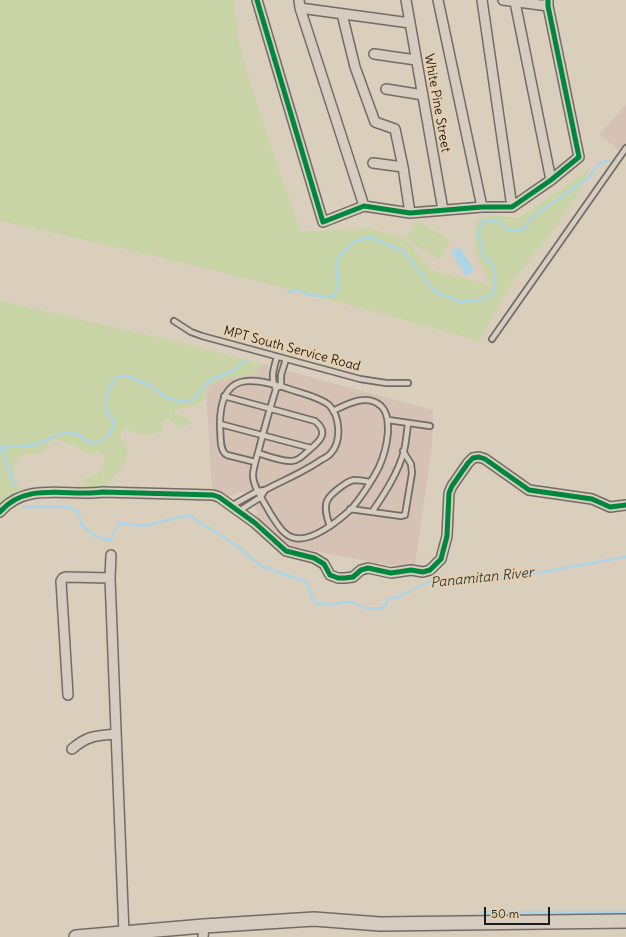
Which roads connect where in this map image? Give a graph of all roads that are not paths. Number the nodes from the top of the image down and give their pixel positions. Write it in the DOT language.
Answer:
graph roads {
  1 [pos="257,0"];
  2 [pos="406,0"];
  3 [pos="438,0"];
  4 [pos="482,0"];
  5 [pos="503,0"];
  6 [pos="515,2"];
  7 [pos="548,3"];
  8 [pos="300,4"];
  9 [pos="342,14"];
  10 [pos="410,23"];
  11 [pos="374,54"];
  12 [pos="416,60"];
  13 [pos="386,89"];
  14 [pos="423,95"];
  15 [pos="626,148"];
  16 [pos="373,162"];
  17 [pos="403,167"];
  18 [pos="551,180"];
  19 [pos="364,206"];
  20 [pos="482,207"];
  21 [pos="512,207"];
  22 [pos="443,210"];
  23 [pos="410,213"];
  24 [pos="174,321"];
  25 [pos="492,339"];
  26 [pos="277,357"];
  27 [pos="286,359"];
  28 [pos="408,383"];
  29 [pos="281,386"];
  30 [pos="274,387"];
  31 [pos="224,396"];
  32 [pos="270,408"];
  33 [pos="333,412"];
  34 [pos="388,420"];
  35 [pos="408,423"];
  36 [pos="220,424"];
  37 [pos="430,426"];
  38 [pos="263,435"];
  39 [pos="312,448"];
  40 [pos="404,451"];
  41 [pos="258,453"];
  42 [pos="255,462"];
  43 [pos="370,482"];
  44 [pos="265,490"];
  45 [pos="258,491"];
  46 [pos="261,497"];
  47 [pos="626,505"];
  48 [pos="235,509"];
  49 [pos="350,510"];
  50 [pos="0,512"];
  51 [pos="372,512"];
  52 [pos="330,526"];
  53 [pos="111,555"];
  54 [pos="110,578"];
  55 [pos="68,696"];
  56 [pos="116,734"];
  57 [pos="72,749"];
  58 [pos="626,921"];
  59 [pos="203,932"];
  60 [pos="124,934"];
  61 [pos="76,937"];
  1 -- 19 [label="street"];
  2 -- 10 [label="street, White Pine Street"];
  3 -- 20 [label="street"];
  4 -- 21 [label="street"];
  5 -- 6 [label="street"];
  6 -- 7 [label="street"];
  6 -- 18 [label="street"];
  7 -- 18 [label="street"];
  8 -- 9 [label="street"];
  8 -- 19 [label="street"];
  9 -- 10 [label="street"];
  9 -- 17 [label="street"];
  10 -- 12 [label="street, White Pine Street"];
  11 -- 12 [label="street"];
  12 -- 14 [label="street, White Pine Street"];
  13 -- 14 [label="street"];
  14 -- 22 [label="street, White Pine Street"];
  15 -- 25 [label="lane"];
  16 -- 17 [label="street"];
  17 -- 23 [label="street"];
  18 -- 21 [label="street"];
  19 -- 23 [label="street"];
  20 -- 21 [label="street"];
  20 -- 22 [label="street"];
  22 -- 23 [label="street"];
  24 -- 26 [label="lane, MPT South Service Road"];
  26 -- 27 [label="lane, MPT South Service Road"];
  26 -- 30 [label="lane"];
  27 -- 28 [label="lane, MPT South Service Road"];
  27 -- 29 [label="lane"];
  29 -- 30 [label="lane"];
  29 -- 33 [label="lane"];
  30 -- 31 [label="lane"];
  30 -- 32 [label="lane"];
  31 -- 32 [label="lane"];
  31 -- 36 [label="lane"];
  32 -- 38 [label="lane"];
  32 -- 39 [label="lane"];
  33 -- 34 [label="lane"];
  33 -- 44 [label="lane"];
  34 -- 35 [label="lane"];
  34 -- 43 [label="lane"];
  35 -- 37 [label="lane"];
  35 -- 40 [label="lane"];
  36 -- 38 [label="lane"];
  36 -- 42 [label="lane"];
  38 -- 39 [label="lane"];
  38 -- 41 [label="lane"];
  39 -- 41 [label="lane"];
  40 -- 51 [label="lane"];
  40 -- 51 [label="lane"];
  41 -- 42 [label="lane"];
  42 -- 45 [label="lane"];
  43 -- 49 [label="lane"];
  43 -- 52 [label="lane"];
  44 -- 45 [label="lane"];
  44 -- 46 [label="lane"];
  45 -- 46 [label="lane"];
  45 -- 48 [label="lane"];
  46 -- 48 [label="lane"];
  46 -- 52 [label="lane"];
  47 -- 48 [label="street"];
  48 -- 50 [label="street"];
  49 -- 51 [label="lane"];
  49 -- 52 [label="lane"];
  53 -- 54 [label="street"];
  54 -- 55 [label="street"];
  54 -- 56 [label="street"];
  56 -- 57 [label="street"];
  56 -- 60 [label="street"];
  58 -- 59 [label="street"];
  59 -- 60 [label="street"];
  60 -- 61 [label="street"];
}
